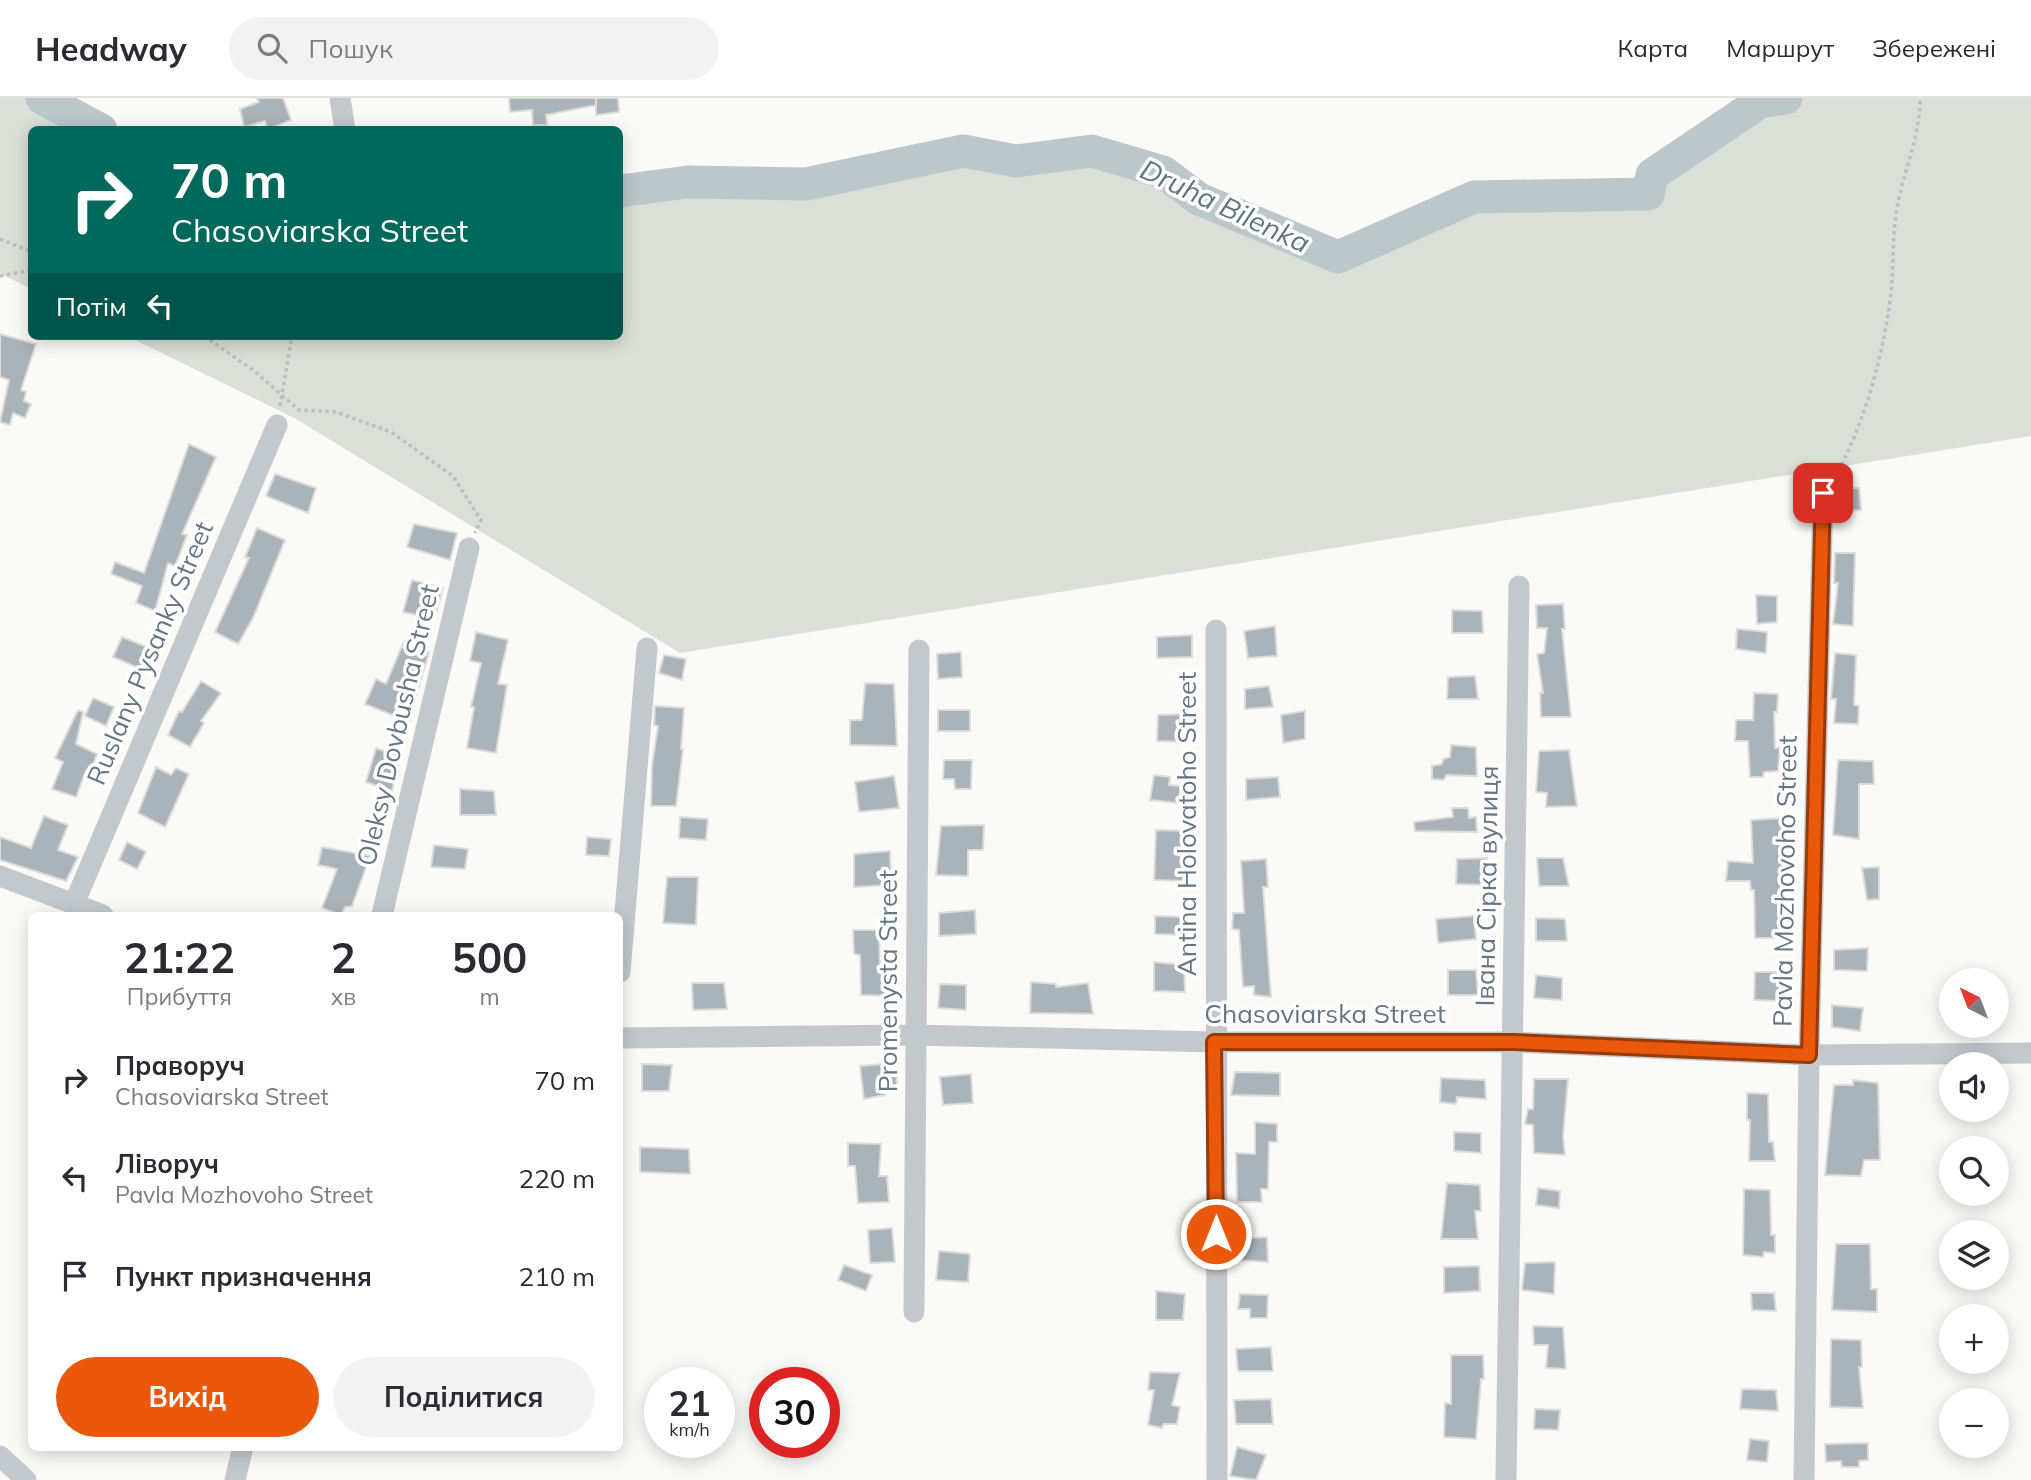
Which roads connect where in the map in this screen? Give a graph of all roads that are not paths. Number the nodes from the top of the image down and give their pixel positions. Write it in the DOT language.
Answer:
graph roads {
  1 [pos="340,98"];
  2 [pos="344,126"];
  3 [pos="277,425"];
  4 [pos="1823,493"];
  5 [pos="470,548"];
  6 [pos="1519,586"];
  7 [pos="1216,630"];
  8 [pos="647,648"];
  9 [pos="919,650"];
  10 [pos="0,876"];
  11 [pos="74,904"];
  12 [pos="95,912"];
  13 [pos="383,912"];
  14 [pos="623,936"];
  15 [pos="915,1035"];
  16 [pos="623,1038"];
  17 [pos="1214,1042"];
  18 [pos="1513,1042"];
  19 [pos="2031,1053"];
  20 [pos="1809,1055"];
  21 [pos="914,1312"];
  22 [pos="242,1451"];
  23 [pos="0,1456"];
  24 [pos="26,1480"];
  25 [pos="235,1480"];
  26 [pos="1217,1480"];
  27 [pos="1506,1480"];
  28 [pos="1804,1480"];
  1 -- 2 [label="street"];
  3 -- 11 [label="street, Ruslany Pysanky Street"];
  4 -- 20 [label="street, Pavla Mozhovoho Street"];
  5 -- 13 [label="street, Oleksy Dovbusha Street"];
  6 -- 18 [label="street, Івана Сірка вулиця"];
  7 -- 17 [label="street, Antina Holovatoho Street"];
  8 -- 14 [label="street"];
  9 -- 15 [label="street, Promenysta Street"];
  10 -- 11 [label="street"];
  11 -- 12 [label="street"];
  15 -- 16 [label="street, Chasoviarska Street"];
  15 -- 17 [label="street, Chasoviarska Street"];
  15 -- 21 [label="street, Promenysta Street"];
  17 -- 18 [label="street, Chasoviarska Street"];
  17 -- 26 [label="street, Antina Holovatoho Street"];
  18 -- 20 [label="street, Chasoviarska Street"];
  18 -- 27 [label="street, Івана Сірка вулиця"];
  19 -- 20 [label="street, Chasoviarska Street"];
  20 -- 28 [label="street, Pavla Mozhovoho Street"];
  22 -- 25 [label="street"];
  23 -- 24 [label="street"];
}
